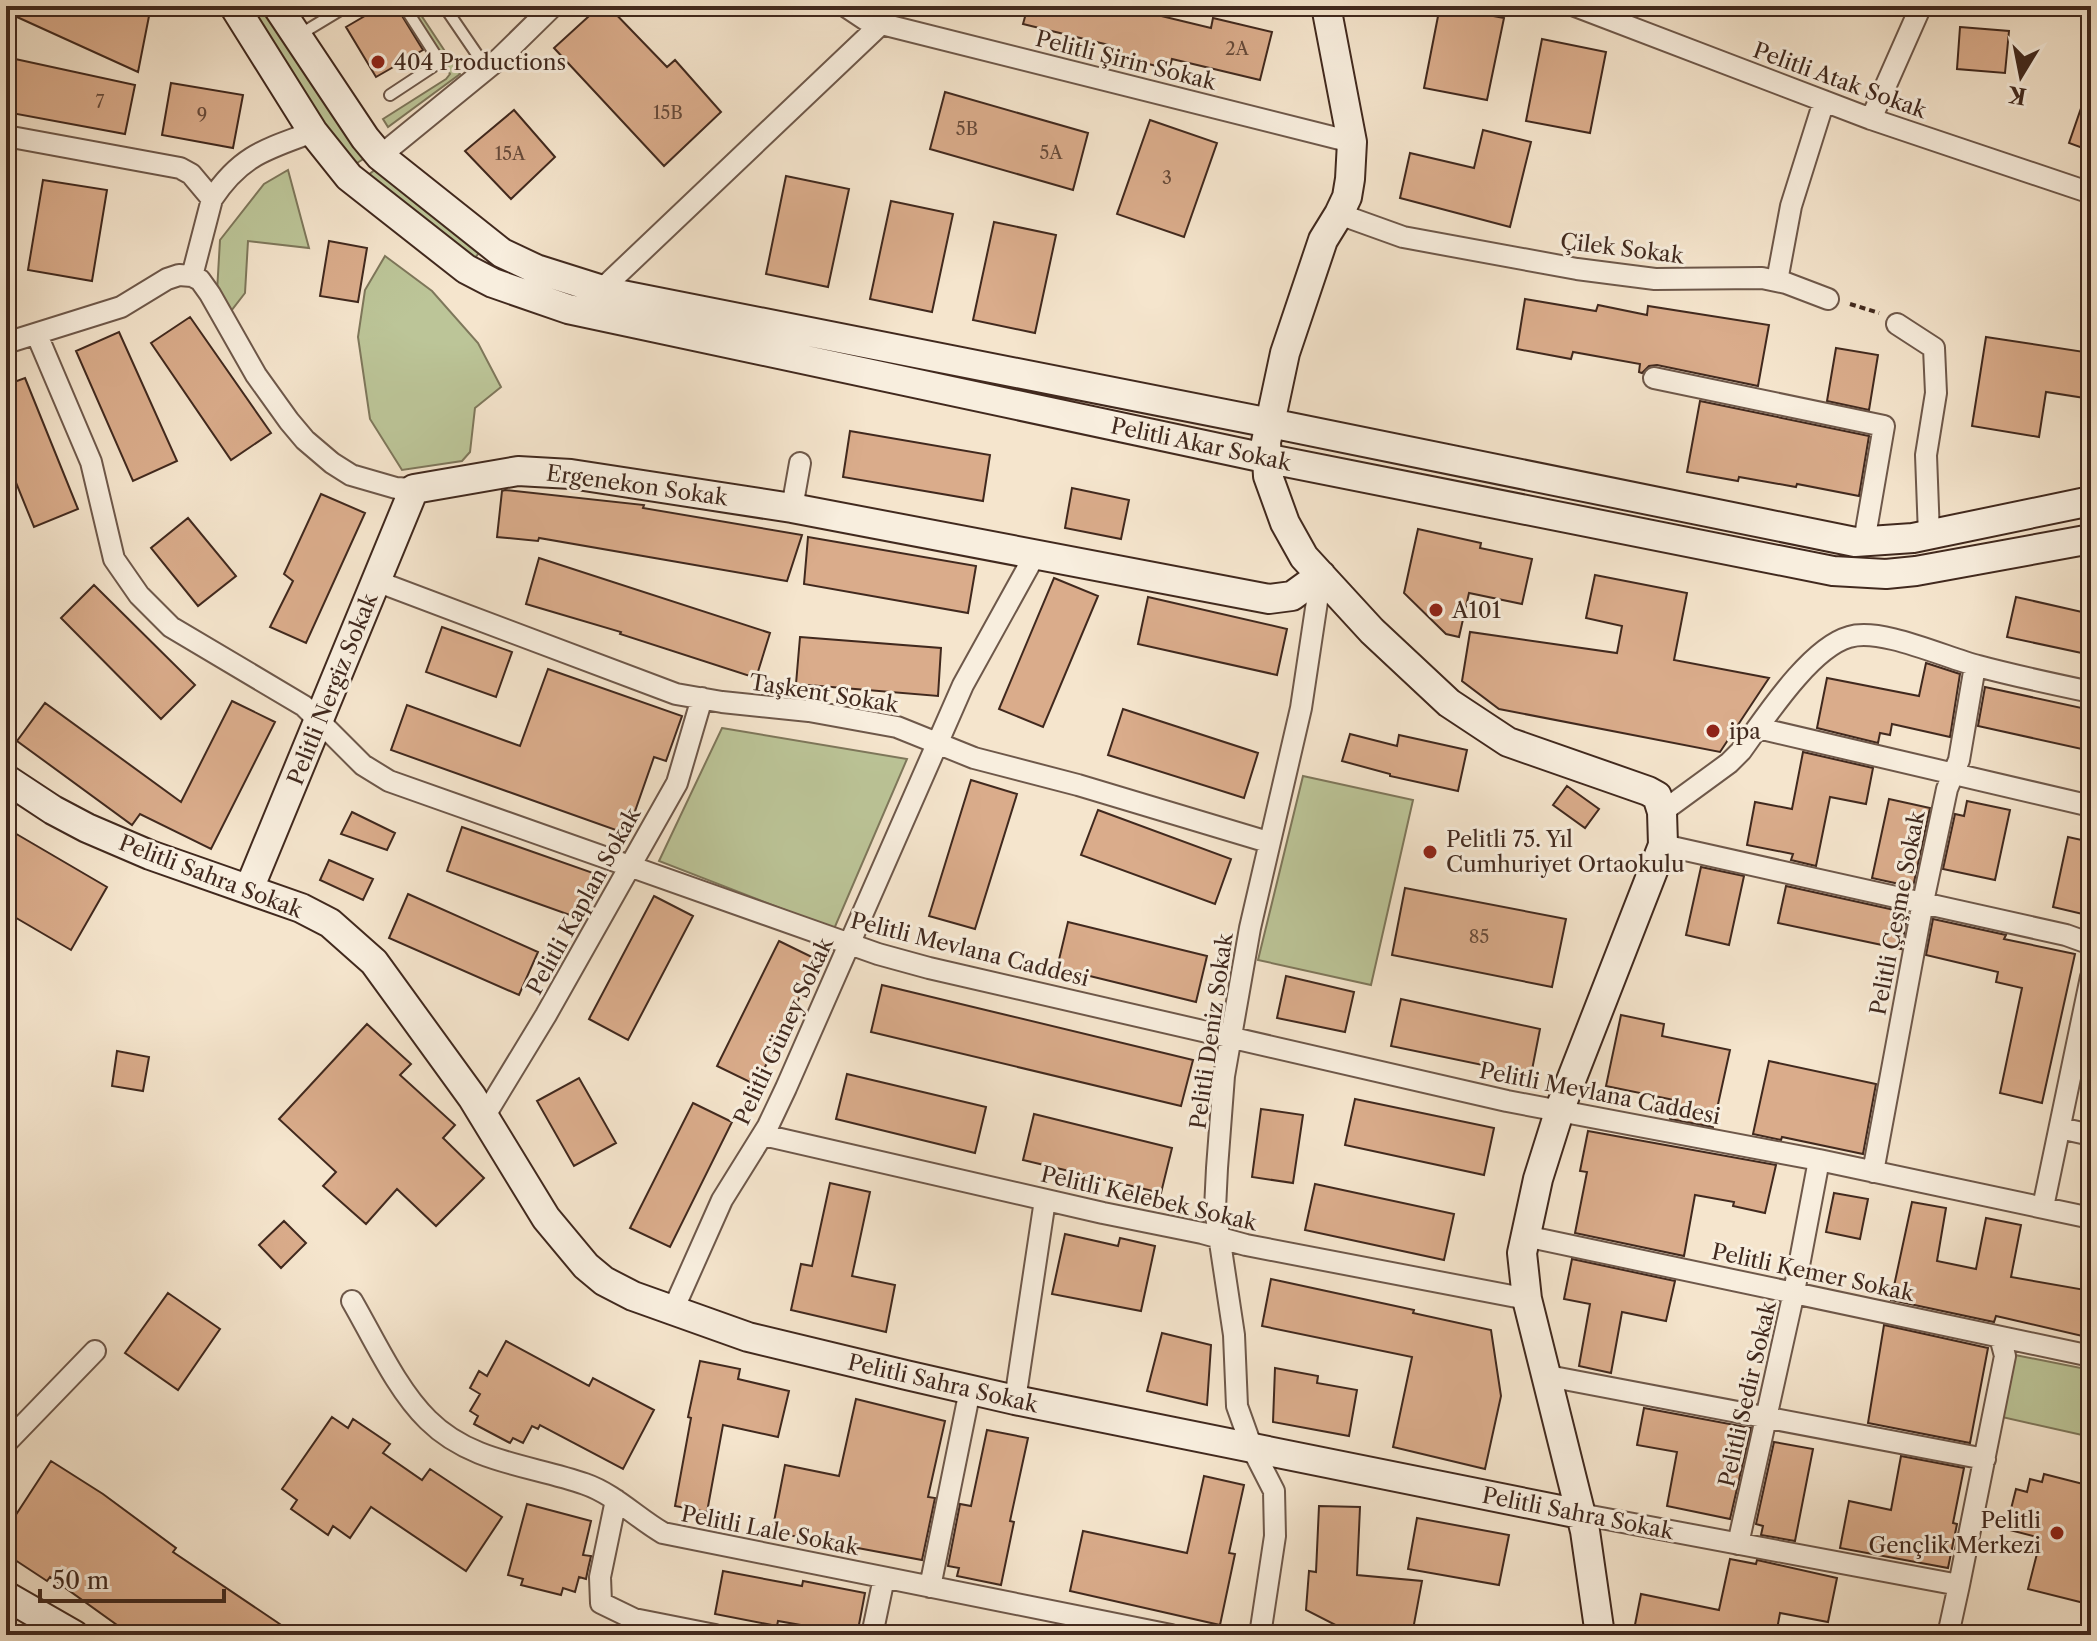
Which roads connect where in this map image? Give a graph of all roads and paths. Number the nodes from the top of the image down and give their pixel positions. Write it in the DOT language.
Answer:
graph roads {
  1 [pos="234,6"];
  2 [pos="277,6"];
  3 [pos="347,6"];
  4 [pos="404,6"];
  5 [pos="444,6"];
  6 [pos="553,6"];
  7 [pos="845,6"];
  8 [pos="1326,6"];
  9 [pos="1575,6"];
  10 [pos="1921,6"];
  11 [pos="881,24"];
  12 [pos="297,36"];
  13 [pos="487,69"];
  14 [pos="390,95"];
  15 [pos="1824,101"];
  16 [pos="1871,119"];
  17 [pos="313,132"];
  18 [pos="6,136"];
  19 [pos="1352,142"];
  20 [pos="380,156"];
  21 [pos="349,177"];
  22 [pos="2091,193"];
  23 [pos="212,199"];
  24 [pos="1339,214"];
  25 [pos="192,276"];
  26 [pos="1777,281"];
  27 [pos="601,290"];
  28 [pos="1828,299"];
  29 [pos="1897,324"];
  30 [pos="37,335"];
  31 [pos="6,343"];
  32 [pos="1654,378"];
  33 [pos="1270,423"];
  34 [pos="1265,458"];
  35 [pos="800,463"];
  36 [pos="414,489"];
  37 [pos="2091,501"];
  38 [pos="792,508"];
  39 [pos="1929,535"];
  40 [pos="2091,539"];
  41 [pos="1864,542"];
  42 [pos="1036,553"];
  43 [pos="1321,575"];
  44 [pos="376,581"];
  45 [pos="1975,666"];
  46 [pos="2091,692"];
  47 [pos="702,698"];
  48 [pos="319,721"];
  49 [pos="1758,728"];
  50 [pos="939,743"];
  51 [pos="1953,774"];
  52 [pos="6,779"];
  53 [pos="2091,806"];
  54 [pos="1662,812"];
  55 [pos="1268,842"];
  56 [pos="1663,845"];
  57 [pos="630,866"];
  58 [pos="249,889"];
  59 [pos="1923,902"];
  60 [pos="849,944"];
  61 [pos="2091,944"];
  62 [pos="2091,977"];
  63 [pos="1231,1037"];
  64 [pos="1559,1111"];
  65 [pos="484,1117"];
  66 [pos="2060,1128"];
  67 [pos="763,1135"];
  68 [pos="2091,1135"];
  69 [pos="1819,1160"];
  70 [pos="1873,1172"];
  71 [pos="1045,1200"];
  72 [pos="2043,1207"];
  73 [pos="2091,1218"];
  74 [pos="1525,1236"];
  75 [pos="1220,1238"];
  76 [pos="1794,1292"];
  77 [pos="1527,1299"];
  78 [pos="352,1301"];
  79 [pos="673,1310"];
  80 [pos="2000,1337"];
  81 [pos="95,1351"];
  82 [pos="2091,1356"];
  83 [pos="1548,1376"];
  84 [pos="970,1390"];
  85 [pos="1015,1400"];
  86 [pos="1765,1417"];
  87 [pos="6,1443"];
  88 [pos="1252,1448"];
  89 [pos="1985,1459"];
  90 [pos="616,1500"];
  91 [pos="1580,1514"];
  92 [pos="1738,1544"];
  93 [pos="884,1578"];
  94 [pos="1959,1585"];
  95 [pos="930,1587"];
  96 [pos="6,1596"];
  97 [pos="74,1635"];
  98 [pos="715,1635"];
  99 [pos="872,1635"];
  100 [pos="1171,1635"];
  101 [pos="1260,1635"];
  102 [pos="1600,1635"];
  103 [pos="1948,1635"];
  1 -- 17 [label="street, Pelitli Akar Sokak"];
  2 -- 12 [label="street, Pelitli Akar Sokak"];
  3 -- 12 [label="lane"];
  4 -- 14 [label="lane"];
  5 -- 13 [label="lane"];
  6 -- 13 [label="street"];
  7 -- 11 [label="street, Pelitli Şirin Sokak"];
  8 -- 19 [label="street"];
  9 -- 15 [label="street, Pelitli Atak Sokak"];
  10 -- 16 [label="street"];
  11 -- 19 [label="street, Pelitli Şirin Sokak"];
  11 -- 27 [label="street"];
  12 -- 20 [label="street, Pelitli Akar Sokak"];
  13 -- 20 [label="street"];
  15 -- 16 [label="street, Pelitli Atak Sokak"];
  15 -- 26 [label="street"];
  16 -- 22 [label="street, Pelitli Atak Sokak"];
  17 -- 21 [label="street, Pelitli Akar Sokak"];
  17 -- 23 [label="street"];
  18 -- 23 [label="street"];
  19 -- 24 [label="street"];
  20 -- 21 [label="street"];
  20 -- 27 [label="street, Pelitli Akar Sokak"];
  21 -- 34 [label="street, Pelitli Akar Sokak"];
  23 -- 25 [label="street"];
  24 -- 26 [label="street, Çilek Sokak"];
  24 -- 33 [label="street"];
  25 -- 30 [label="street"];
  25 -- 36 [label="street, Ergenekon Sokak"];
  26 -- 28 [label="street, Çilek Sokak"];
  27 -- 33 [label="street, Pelitli Akar Sokak"];
  28 -- 29 [label="path"];
  29 -- 39 [label="street"];
  30 -- 31 [label="street"];
  30 -- 48 [label="street, Pelitli Mevlana Caddesi"];
  32 -- 41 [label="street"];
  33 -- 34 [label="street"];
  33 -- 41 [label="street, Pelitli Akar Sokak"];
  34 -- 40 [label="street, Pelitli Akar Sokak"];
  34 -- 43 [label="street"];
  35 -- 38 [label="street"];
  36 -- 38 [label="street, Ergenekon Sokak"];
  36 -- 44 [label="street, Pelitli Nergiz Sokak"];
  37 -- 39 [label="street, Pelitli Akar Sokak"];
  38 -- 42 [label="street, Ergenekon Sokak"];
  39 -- 41 [label="street, Pelitli Akar Sokak"];
  42 -- 43 [label="street, Ergenekon Sokak"];
  42 -- 50 [label="street, Pelitli Güney Sokak"];
  43 -- 54 [label="street"];
  43 -- 55 [label="street, Pelitli Deniz Sokak"];
  44 -- 47 [label="street, Taşkent Sokak"];
  44 -- 48 [label="street, Pelitli Nergiz Sokak"];
  45 -- 46 [label="street"];
  45 -- 49 [label="street"];
  45 -- 51 [label="street, Pelitli Çeşme Sokak"];
  47 -- 50 [label="street, Taşkent Sokak"];
  47 -- 57 [label="street, Pelitli Kaplan Sokak"];
  48 -- 57 [label="street, Pelitli Mevlana Caddesi"];
  48 -- 58 [label="street, Pelitli Nergiz Sokak"];
  49 -- 51 [label="street"];
  49 -- 54 [label="street"];
  50 -- 55 [label="street, Taşkent Sokak"];
  50 -- 60 [label="street, Pelitli Güney Sokak"];
  51 -- 53 [label="street"];
  51 -- 59 [label="street, Pelitli Çeşme Sokak"];
  52 -- 58 [label="street, Pelitli Sahra Sokak"];
  54 -- 56 [label="street"];
  55 -- 63 [label="street, Pelitli Deniz Sokak"];
  56 -- 59 [label="street"];
  56 -- 64 [label="street"];
  57 -- 60 [label="street, Pelitli Mevlana Caddesi"];
  57 -- 65 [label="street, Pelitli Kaplan Sokak"];
  58 -- 65 [label="street, Pelitli Sahra Sokak"];
  59 -- 61 [label="street"];
  59 -- 70 [label="street, Pelitli Çeşme Sokak"];
  60 -- 63 [label="street, Pelitli Mevlana Caddesi"];
  60 -- 67 [label="street, Pelitli Güney Sokak"];
  62 -- 66 [label="street"];
  63 -- 64 [label="street, Pelitli Mevlana Caddesi"];
  63 -- 75 [label="street, Pelitli Deniz Sokak"];
  64 -- 69 [label="street, Pelitli Mevlana Caddesi"];
  64 -- 74 [label="street"];
  65 -- 79 [label="street, Pelitli Sahra Sokak"];
  66 -- 68 [label="street"];
  66 -- 72 [label="street"];
  67 -- 71 [label="street, Pelitli Kelebek Sokak"];
  67 -- 79 [label="street, Pelitli Güney Sokak"];
  69 -- 70 [label="street, Pelitli Mevlana Caddesi"];
  69 -- 76 [label="street, Pelitli Sedir Sokak"];
  70 -- 72 [label="street, Pelitli Mevlana Caddesi"];
  71 -- 75 [label="street, Pelitli Kelebek Sokak"];
  71 -- 85 [label="street"];
  72 -- 73 [label="street, Pelitli Mevlana Caddesi"];
  74 -- 76 [label="street, Pelitli Kemer Sokak"];
  74 -- 77 [label="street"];
  75 -- 77 [label="street, Pelitli Kelebek Sokak"];
  75 -- 88 [label="street, Pelitli Deniz Sokak"];
  76 -- 80 [label="street, Pelitli Kemer Sokak"];
  76 -- 86 [label="street, Pelitli Sedir Sokak"];
  77 -- 83 [label="street"];
  78 -- 90 [label="street, Pelitli Lale Sokak"];
  79 -- 84 [label="street, Pelitli Sahra Sokak"];
  80 -- 82 [label="street, Pelitli Kemer Sokak"];
  80 -- 89 [label="street"];
  81 -- 87 [label="street"];
  83 -- 86 [label="street"];
  83 -- 91 [label="street"];
  84 -- 85 [label="street, Pelitli Sahra Sokak"];
  84 -- 95 [label="street"];
  85 -- 88 [label="street, Pelitli Sahra Sokak"];
  86 -- 89 [label="street"];
  86 -- 92 [label="street, Pelitli Sedir Sokak"];
  88 -- 91 [label="street, Pelitli Sahra Sokak"];
  88 -- 101 [label="street, Pelitli Deniz Sokak"];
  89 -- 94 [label="street"];
  90 -- 93 [label="street, Pelitli Lale Sokak"];
  90 -- 98 [label="street"];
  91 -- 92 [label="street, Pelitli Sahra Sokak"];
  91 -- 102 [label="street"];
  92 -- 94 [label="street, Pelitli Sahra Sokak"];
  93 -- 95 [label="street, Pelitli Lale Sokak"];
  93 -- 99 [label="street"];
  94 -- 103 [label="street"];
  95 -- 100 [label="street, Pelitli Lale Sokak"];
  96 -- 97 [label="street"];
}
